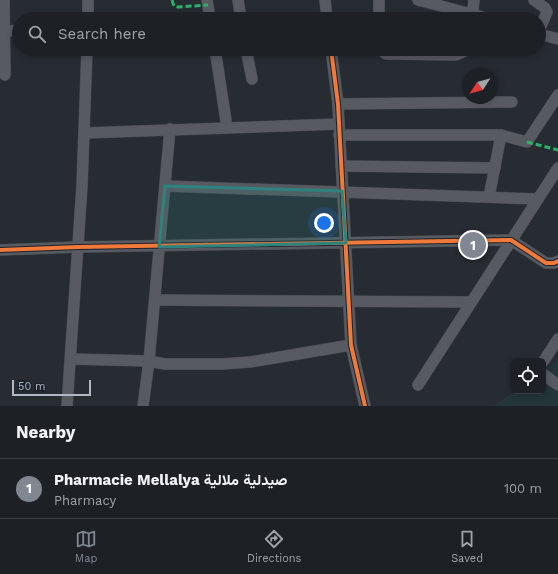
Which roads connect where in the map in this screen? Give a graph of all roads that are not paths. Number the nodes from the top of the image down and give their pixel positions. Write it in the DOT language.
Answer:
graph roads {
  1 [pos="4,0"];
  2 [pos="88,0"];
  3 [pos="207,0"];
  4 [pos="238,0"];
  5 [pos="325,0"];
  6 [pos="379,0"];
  7 [pos="418,0"];
  8 [pos="474,0"];
  9 [pos="534,0"];
  10 [pos="88,12"];
  11 [pos="209,12"];
  12 [pos="240,12"];
  13 [pos="326,12"];
  14 [pos="379,12"];
  15 [pos="458,12"];
  16 [pos="472,12"];
  17 [pos="546,14"];
  18 [pos="12,30"];
  19 [pos="2,31"];
  20 [pos="546,35"];
  21 [pos="558,39"];
  22 [pos="87,56"];
  23 [pos="216,56"];
  24 [pos="247,56"];
  25 [pos="332,56"];
  26 [pos="5,75"];
  27 [pos="252,79"];
  28 [pos="558,95"];
  29 [pos="512,102"];
  30 [pos="338,104"];
  31 [pos="227,127"];
  32 [pos="170,129"];
  33 [pos="339,130"];
  34 [pos="85,133"];
  35 [pos="502,135"];
  36 [pos="341,166"];
  37 [pos="495,168"];
  38 [pos="558,168"];
  39 [pos="165,186"];
  40 [pos="342,191"];
  41 [pos="489,197"];
  42 [pos="538,199"];
  43 [pos="511,240"];
  44 [pos="346,243"];
  45 [pos="78,247"];
  46 [pos="159,247"];
  47 [pos="0,250"];
  48 [pos="558,261"];
  49 [pos="155,300"];
  50 [pos="349,301"];
  51 [pos="471,302"];
  52 [pos="558,339"];
  53 [pos="351,345"];
  54 [pos="546,358"];
  55 [pos="71,359"];
  56 [pos="149,361"];
  57 [pos="546,376"];
  58 [pos="418,385"];
  59 [pos="558,385"];
  60 [pos="67,406"];
  61 [pos="143,406"];
  62 [pos="365,406"];
  1 -- 19 [label="street"];
  2 -- 10 [label="street"];
  3 -- 11 [label="street"];
  4 -- 12 [label="street"];
  5 -- 13 [label="street"];
  6 -- 14 [label="street"];
  7 -- 15 [label="street"];
  8 -- 16 [label="street"];
  9 -- 17 [label="street"];
  18 -- 19 [label="street"];
  19 -- 26 [label="street"];
  20 -- 21 [label="street"];
  22 -- 34 [label="street"];
  23 -- 31 [label="street"];
  24 -- 27 [label="street"];
  25 -- 30 [label="street"];
  28 -- 35 [label="street"];
  29 -- 30 [label="street"];
  30 -- 33 [label="street"];
  31 -- 32 [label="street"];
  31 -- 33 [label="street"];
  32 -- 34 [label="street"];
  32 -- 39 [label="street"];
  33 -- 35 [label="street"];
  33 -- 36 [label="street"];
  34 -- 45 [label="street"];
  35 -- 37 [label="street"];
  36 -- 37 [label="street"];
  36 -- 40 [label="street"];
  37 -- 41 [label="street"];
  38 -- 42 [label="street"];
  39 -- 40 [label="street"];
  39 -- 46 [label="street"];
  40 -- 41 [label="street"];
  40 -- 44 [label="street"];
  41 -- 42 [label="street"];
  42 -- 43 [label="street"];
  43 -- 44 [label="street"];
  43 -- 48 [label="street"];
  43 -- 51 [label="street"];
  44 -- 46 [label="street"];
  44 -- 50 [label="street"];
  45 -- 46 [label="street"];
  45 -- 47 [label="street"];
  45 -- 55 [label="street"];
  46 -- 49 [label="street"];
  49 -- 50 [label="street"];
  49 -- 56 [label="street"];
  50 -- 51 [label="street"];
  50 -- 53 [label="street"];
  51 -- 58 [label="street"];
  52 -- 54 [label="street"];
  53 -- 56 [label="street"];
  53 -- 62 [label="street"];
  55 -- 56 [label="street"];
  55 -- 60 [label="street"];
  56 -- 61 [label="street"];
  57 -- 59 [label="street"];
}
